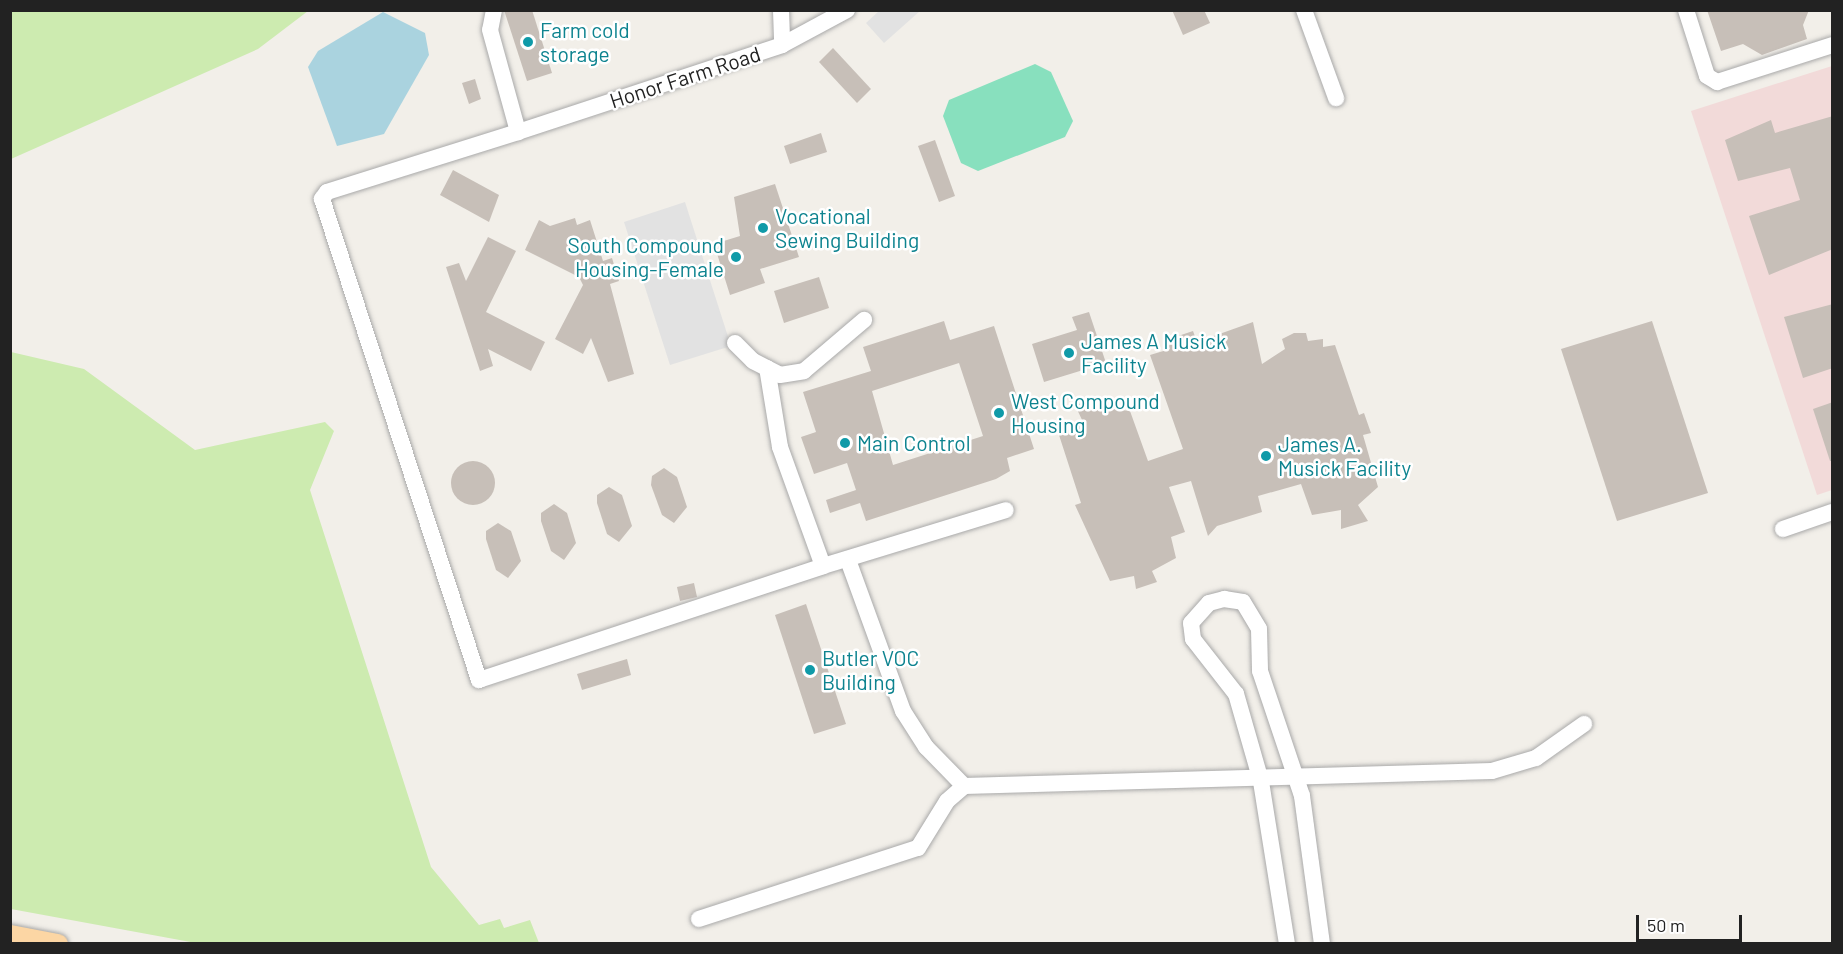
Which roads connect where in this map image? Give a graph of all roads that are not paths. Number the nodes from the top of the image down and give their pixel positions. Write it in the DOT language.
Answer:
graph roads {
  1 [pos="494,10"];
  2 [pos="781,10"];
  3 [pos="847,10"];
  4 [pos="1304,10"];
  5 [pos="1686,10"];
  6 [pos="782,45"];
  7 [pos="1833,45"];
  8 [pos="1336,98"];
  9 [pos="518,132"];
  10 [pos="864,320"];
  11 [pos="735,343"];
  12 [pos="767,368"];
  13 [pos="1006,510"];
  14 [pos="1833,512"];
  15 [pos="1783,529"];
  16 [pos="848,560"];
  17 [pos="823,566"];
  18 [pos="1584,724"];
  19 [pos="1299,780"];
  20 [pos="1261,781"];
  21 [pos="964,786"];
  22 [pos="699,919"];
  23 [pos="10,935"];
  24 [pos="57,944"];
  25 [pos="1287,944"];
  26 [pos="1322,944"];
  1 -- 9 [label="street"];
  2 -- 6 [label="street"];
  3 -- 6 [label="street, Honor Farm Road"];
  4 -- 8 [label="street"];
  5 -- 7 [label="street"];
  6 -- 9 [label="street, Honor Farm Road"];
  9 -- 17 [label="street, Honor Farm Road"];
  10 -- 12 [label="street"];
  11 -- 12 [label="street"];
  12 -- 17 [label="street"];
  13 -- 16 [label="street"];
  14 -- 15 [label="street"];
  16 -- 17 [label="street"];
  16 -- 21 [label="street"];
  18 -- 19 [label="street"];
  19 -- 20 [label="street"];
  19 -- 20 [label="street"];
  19 -- 26 [label="street"];
  20 -- 21 [label="street"];
  20 -- 25 [label="street"];
  21 -- 22 [label="street"];
  23 -- 24 [label="main road"];
}
